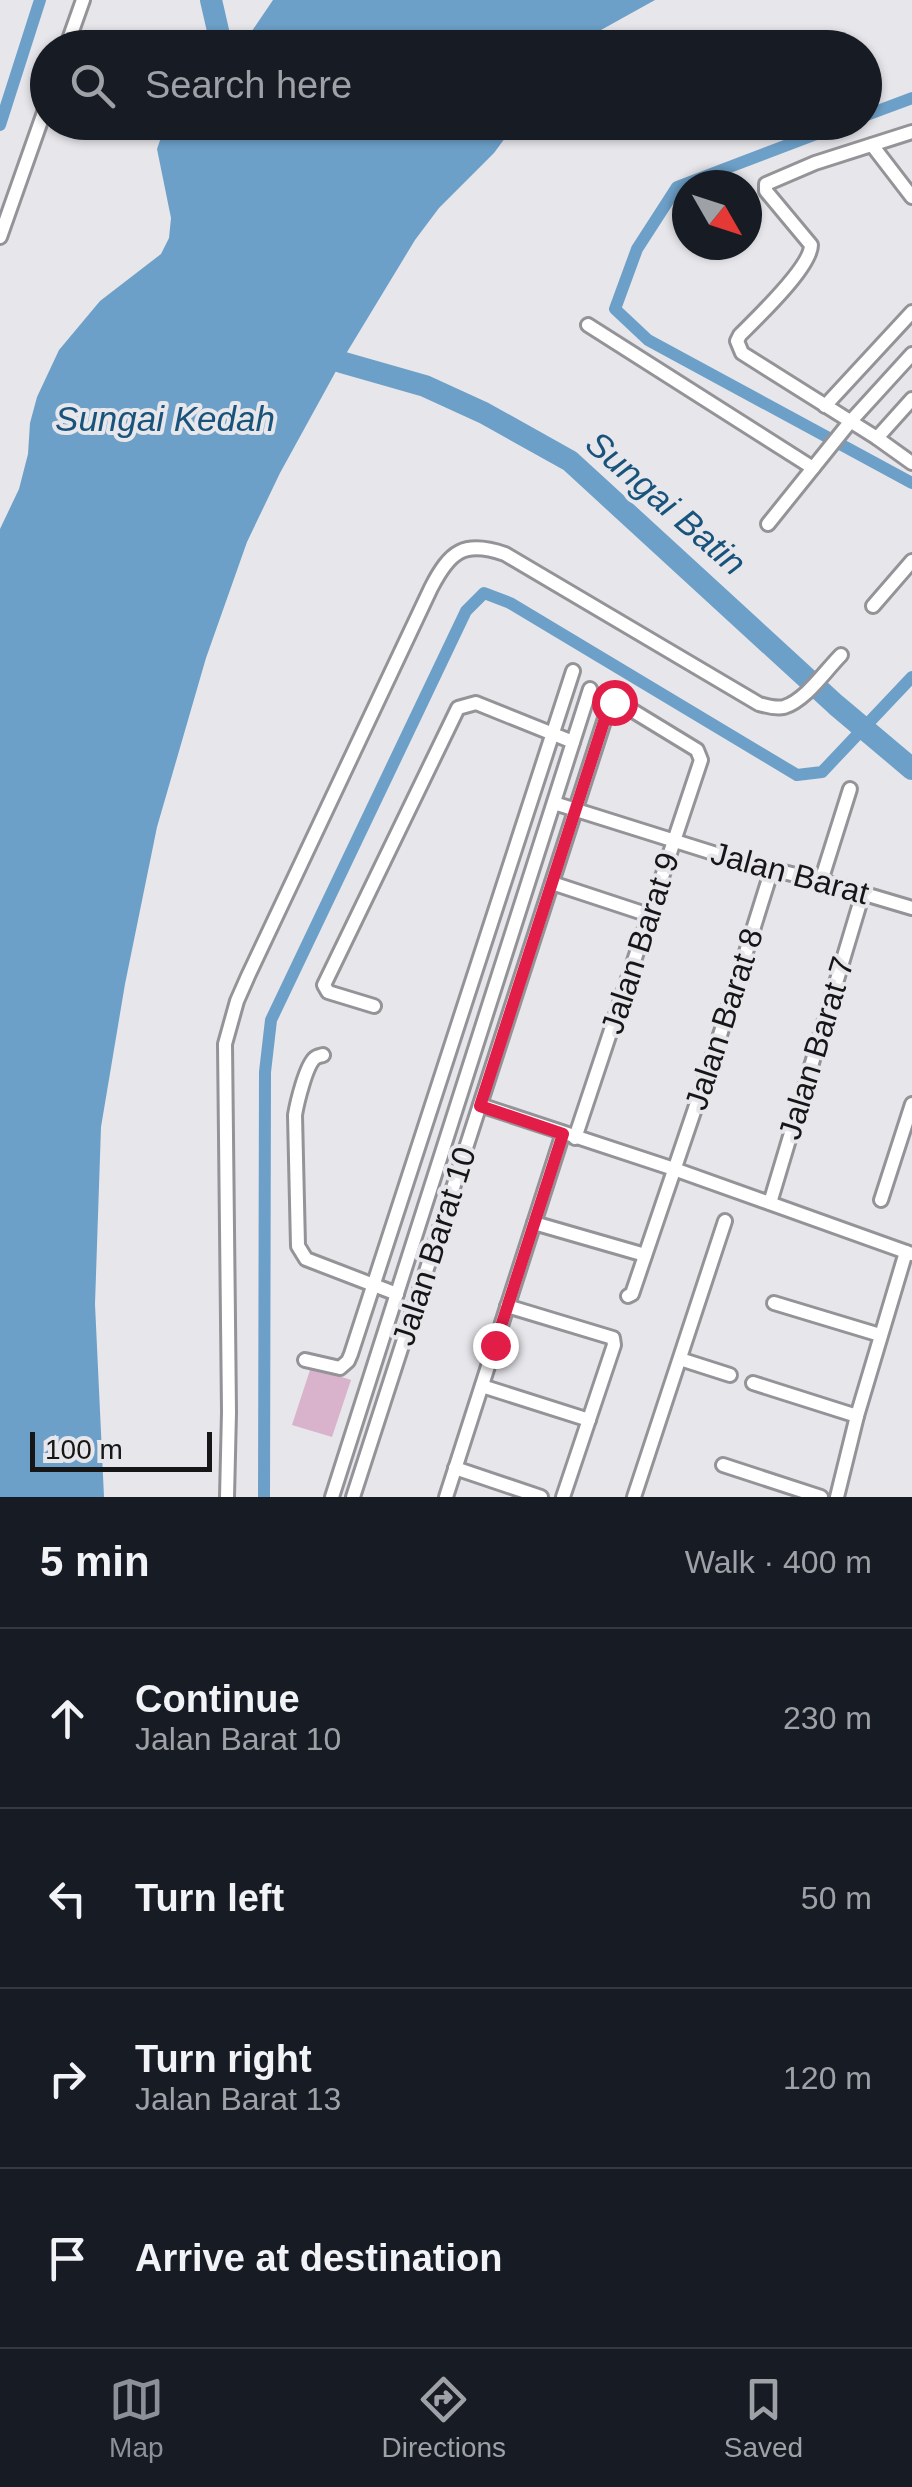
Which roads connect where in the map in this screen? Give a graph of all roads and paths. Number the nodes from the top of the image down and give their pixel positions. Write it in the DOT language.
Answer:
graph roads {
  1 [pos="83,0"];
  2 [pos="72,30"];
  3 [pos="912,132"];
  4 [pos="34,140"];
  5 [pos="872,146"];
  6 [pos="912,197"];
  7 [pos="0,237"];
  8 [pos="912,312"];
  9 [pos="588,326"];
  10 [pos="912,354"];
  11 [pos="912,399"];
  12 [pos="826,406"];
  13 [pos="847,426"];
  14 [pos="877,438"];
  15 [pos="912,463"];
  16 [pos="813,468"];
  17 [pos="768,524"];
  18 [pos="912,561"];
  19 [pos="872,606"];
  20 [pos="840,656"];
  21 [pos="573,671"];
  22 [pos="590,689"];
  23 [pos="552,735"];
  24 [pos="573,742"];
  25 [pos="697,750"];
  26 [pos="850,789"];
  27 [pos="554,803"];
  28 [pos="575,810"];
  29 [pos="674,841"];
  30 [pos="772,869"];
  31 [pos="821,881"];
  32 [pos="552,883"];
  33 [pos="863,893"];
  34 [pos="912,908"];
  35 [pos="650,915"];
  36 [pos="374,1006"];
  37 [pos="323,1055"];
  38 [pos="912,1104"];
  39 [pos="480,1106"];
  40 [pos="569,1136"];
  41 [pos="674,1168"];
  42 [pos="881,1200"];
  43 [pos="770,1203"];
  44 [pos="726,1221"];
  45 [pos="534,1223"];
  46 [pos="909,1253"];
  47 [pos="645,1255"];
  48 [pos="374,1286"];
  49 [pos="397,1294"];
  50 [pos="628,1296"];
  51 [pos="774,1304"];
  52 [pos="508,1306"];
  53 [pos="880,1335"];
  54 [pos="680,1359"];
  55 [pos="304,1360"];
  56 [pos="730,1376"];
  57 [pos="753,1383"];
  58 [pos="482,1386"];
  59 [pos="857,1416"];
  60 [pos="589,1420"];
  61 [pos="723,1465"];
  62 [pos="456,1468"];
  63 [pos="228,1497"];
  64 [pos="332,1497"];
  65 [pos="353,1497"];
  66 [pos="446,1497"];
  67 [pos="541,1497"];
  68 [pos="563,1497"];
  69 [pos="634,1497"];
  70 [pos="820,1497"];
  71 [pos="837,1497"];
  1 -- 2 [label="street"];
  3 -- 5 [label="street"];
  4 -- 7 [label="street"];
  5 -- 6 [label="street"];
  5 -- 12 [label="street"];
  8 -- 12 [label="street"];
  9 -- 16 [label="street"];
  10 -- 13 [label="street"];
  11 -- 14 [label="street"];
  12 -- 13 [label="street"];
  13 -- 14 [label="street"];
  13 -- 16 [label="street"];
  14 -- 15 [label="street"];
  16 -- 17 [label="street"];
  18 -- 19 [label="street"];
  20 -- 63 [label="street"];
  21 -- 23 [label="street"];
  22 -- 24 [label="street"];
  23 -- 24 [label="street"];
  23 -- 36 [label="street"];
  23 -- 48 [label="street"];
  24 -- 27 [label="street"];
  25 -- 28 [label="street, Jalan Barat 10"];
  25 -- 29 [label="street, Jalan Barat 9"];
  26 -- 31 [label="street"];
  27 -- 28 [label="street, Jalan Barat"];
  27 -- 49 [label="street"];
  28 -- 29 [label="street, Jalan Barat"];
  28 -- 32 [label="street, Jalan Barat 10"];
  29 -- 30 [label="street, Jalan Barat"];
  29 -- 35 [label="street, Jalan Barat 9"];
  30 -- 31 [label="street, Jalan Barat"];
  30 -- 41 [label="street, Jalan Barat 8"];
  31 -- 33 [label="street, Jalan Barat"];
  32 -- 35 [label="street"];
  32 -- 39 [label="street, Jalan Barat 10"];
  33 -- 34 [label="street, Jalan Barat"];
  33 -- 43 [label="street, Jalan Barat 7"];
  35 -- 40 [label="street, Jalan Barat 9"];
  37 -- 48 [label="street"];
  38 -- 42 [label="street"];
  39 -- 40 [label="street"];
  39 -- 65 [label="street, Jalan Barat 10"];
  40 -- 41 [label="street"];
  40 -- 45 [label="street, Jalan Barat 9"];
  41 -- 43 [label="street"];
  41 -- 47 [label="street, Jalan Barat 8"];
  43 -- 46 [label="street"];
  44 -- 54 [label="street"];
  45 -- 47 [label="street"];
  45 -- 52 [label="street, Jalan Barat 9"];
  46 -- 53 [label="street"];
  47 -- 50 [label="street, Jalan Barat 8"];
  48 -- 49 [label="street"];
  48 -- 55 [label="street"];
  49 -- 64 [label="street"];
  51 -- 53 [label="street"];
  52 -- 58 [label="street, Jalan Barat 9"];
  52 -- 60 [label="street"];
  53 -- 59 [label="street"];
  54 -- 56 [label="street"];
  54 -- 69 [label="street"];
  57 -- 59 [label="street"];
  58 -- 60 [label="street"];
  58 -- 62 [label="street, Jalan Barat 9"];
  59 -- 71 [label="street"];
  60 -- 68 [label="street"];
  61 -- 70 [label="street"];
  62 -- 66 [label="street, Jalan Barat 9"];
  62 -- 67 [label="street"];
}
